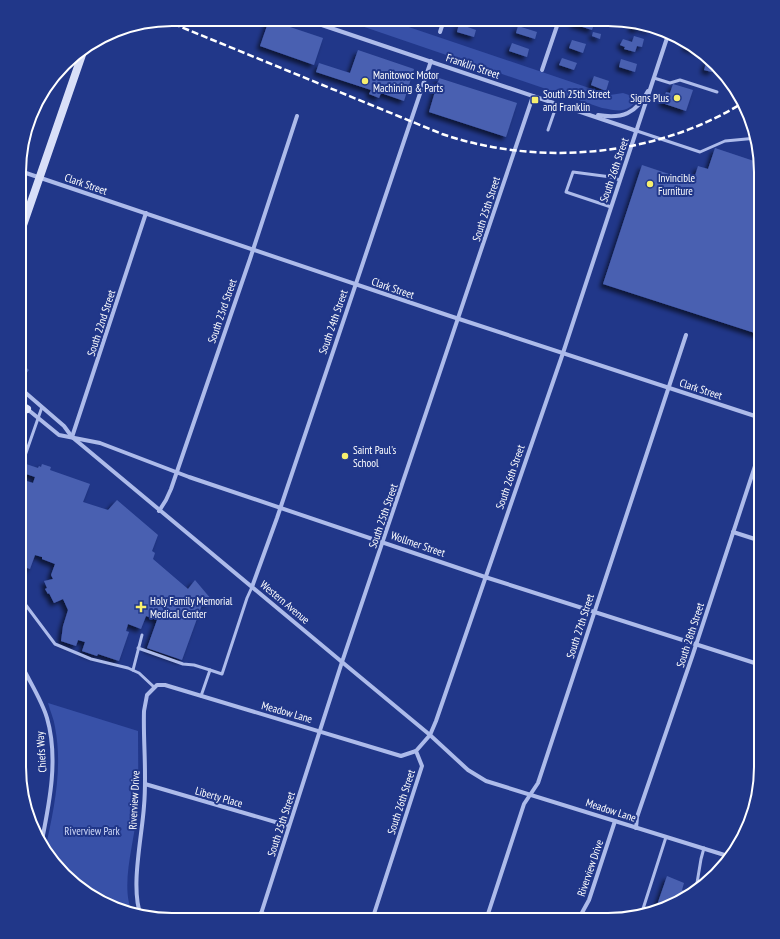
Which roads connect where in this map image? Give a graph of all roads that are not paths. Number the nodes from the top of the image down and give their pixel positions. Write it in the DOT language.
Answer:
graph roads {
  1 [pos="325,26"];
  2 [pos="442,26"];
  3 [pos="557,26"];
  4 [pos="440,32"];
  5 [pos="667,38"];
  6 [pos="81,58"];
  7 [pos="430,62"];
  8 [pos="542,70"];
  9 [pos="654,78"];
  10 [pos="717,92"];
  11 [pos="533,96"];
  12 [pos="557,104"];
  13 [pos="586,114"];
  14 [pos="297,116"];
  15 [pos="548,130"];
  16 [pos="637,130"];
  17 [pos="750,139"];
  18 [pos="26,173"];
  19 [pos="40,178"];
  20 [pos="620,180"];
  21 [pos="611,207"];
  22 [pos="146,213"];
  23 [pos="26,217"];
  24 [pos="253,250"];
  25 [pos="355,284"];
  26 [pos="459,319"];
  27 [pos="686,335"];
  28 [pos="562,353"];
  29 [pos="669,388"];
  30 [pos="26,393"];
  31 [pos="42,407"];
  32 [pos="26,408"];
  33 [pos="754,416"];
  34 [pos="38,418"];
  35 [pos="72,437"];
  36 [pos="26,451"];
  37 [pos="754,469"];
  38 [pos="176,472"];
  39 [pos="280,508"];
  40 [pos="159,510"];
  41 [pos="733,532"];
  42 [pos="754,538"];
  43 [pos="383,542"];
  44 [pos="485,577"];
  45 [pos="252,587"];
  46 [pos="26,605"];
  47 [pos="594,612"];
  48 [pos="142,635"];
  49 [pos="696,645"];
  50 [pos="138,648"];
  51 [pos="342,662"];
  52 [pos="754,663"];
  53 [pos="133,670"];
  54 [pos="210,670"];
  55 [pos="26,674"];
  56 [pos="154,687"];
  57 [pos="201,696"];
  58 [pos="320,731"];
  59 [pos="430,736"];
  60 [pos="416,752"];
  61 [pos="486,781"];
  62 [pos="145,784"];
  63 [pos="530,794"];
  64 [pos="616,821"];
  65 [pos="289,826"];
  66 [pos="636,828"];
  67 [pos="43,835"];
  68 [pos="666,837"];
  69 [pos="704,848"];
  70 [pos="725,855"];
  71 [pos="697,883"];
  72 [pos="139,909"];
  73 [pos="643,909"];
  74 [pos="261,913"];
  75 [pos="374,913"];
  76 [pos="488,913"];
  77 [pos="582,913"];
  1 -- 7 [label="street, Franklin Street"];
  2 -- 4 [label="street"];
  3 -- 8 [label="street"];
  5 -- 9 [label="street, South 26th Street"];
  6 -- 19 [label="main road"];
  7 -- 11 [label="street, Franklin Street"];
  7 -- 25 [label="street, South 24th Street"];
  9 -- 10 [label="lane"];
  9 -- 13 [label="street"];
  9 -- 16 [label="street, South 26th Street"];
  11 -- 12 [label="street, Franklin Street"];
  11 -- 26 [label="street, South 25th Street"];
  12 -- 13 [label="street, Franklin Street"];
  12 -- 15 [label="lane"];
  13 -- 16 [label="street, Franklin Street"];
  14 -- 24 [label="street, South 23rd Street"];
  16 -- 17 [label="lane"];
  16 -- 20 [label="street, South 26th Street"];
  18 -- 19 [label="street, Clark Street"];
  19 -- 22 [label="street, Clark Street"];
  19 -- 23 [label="main road"];
  20 -- 21 [label="street, South 26th Street"];
  20 -- 21 [label="lane"];
  21 -- 28 [label="street, South 26th Street"];
  22 -- 24 [label="street, Clark Street"];
  22 -- 35 [label="street, South 22nd Street"];
  24 -- 25 [label="street, Clark Street"];
  24 -- 38 [label="street, South 23rd Street"];
  25 -- 26 [label="street, Clark Street"];
  25 -- 39 [label="street, South 24th Street"];
  26 -- 28 [label="street, Clark Street"];
  26 -- 43 [label="street, South 25th Street"];
  27 -- 29 [label="street, South 27th Street"];
  28 -- 29 [label="street, Clark Street"];
  28 -- 44 [label="street, South 26th Street"];
  29 -- 33 [label="street, Clark Street"];
  29 -- 47 [label="street, South 27th Street"];
  30 -- 31 [label="street, Western Avenue"];
  31 -- 34 [label="lane"];
  31 -- 35 [label="street, Western Avenue"];
  32 -- 34 [label="street, Western Avenue"];
  34 -- 35 [label="street, Western Avenue"];
  34 -- 36 [label="lane"];
  35 -- 38 [label="street, Wollmer Street"];
  35 -- 40 [label="street, Western Avenue"];
  37 -- 41 [label="street, South 28th Street"];
  38 -- 39 [label="street, Wollmer Street"];
  38 -- 40 [label="street, South 23rd Street"];
  39 -- 43 [label="street, Wollmer Street"];
  39 -- 45 [label="street, South 24th Street"];
  40 -- 45 [label="street, Western Avenue"];
  41 -- 42 [label="street"];
  41 -- 49 [label="street, South 28th Street"];
  43 -- 44 [label="street, Wollmer Street"];
  43 -- 51 [label="street, South 25th Street"];
  44 -- 47 [label="street, Wollmer Street"];
  44 -- 59 [label="street, South 26th Street"];
  45 -- 51 [label="street, Western Avenue"];
  45 -- 54 [label="lane"];
  46 -- 53 [label="lane"];
  47 -- 49 [label="street, Wollmer Street"];
  47 -- 63 [label="street, South 27th Street"];
  48 -- 50 [label="lane"];
  49 -- 52 [label="street, Wollmer Street"];
  49 -- 66 [label="street, South 28th Street"];
  50 -- 53 [label="lane"];
  50 -- 54 [label="lane"];
  51 -- 58 [label="street, South 25th Street"];
  51 -- 59 [label="street, Western Avenue"];
  53 -- 56 [label="lane"];
  54 -- 57 [label="lane"];
  55 -- 67 [label="street, Chiefs Way"];
  56 -- 57 [label="street, Meadow Lane"];
  56 -- 62 [label="street, Riverview Drive"];
  57 -- 58 [label="street, Meadow Lane"];
  58 -- 60 [label="street, Meadow Lane"];
  58 -- 65 [label="street, South 25th Street"];
  59 -- 60 [label="street, South 26th Street"];
  59 -- 61 [label="street, Western Avenue"];
  60 -- 75 [label="street, South 26th Street"];
  61 -- 63 [label="street, Meadow Lane"];
  62 -- 65 [label="street, Liberty Place"];
  62 -- 72 [label="street, Riverview Drive"];
  63 -- 64 [label="street, Meadow Lane"];
  63 -- 76 [label="street, South 27th Street"];
  64 -- 66 [label="street, Meadow Lane"];
  64 -- 77 [label="street, Riverview Drive"];
  65 -- 74 [label="street, South 25th Street"];
  66 -- 68 [label="street, Meadow Lane"];
  68 -- 69 [label="street, Meadow Lane"];
  68 -- 73 [label="lane"];
  69 -- 70 [label="street, Meadow Lane"];
  69 -- 71 [label="lane"];
}
